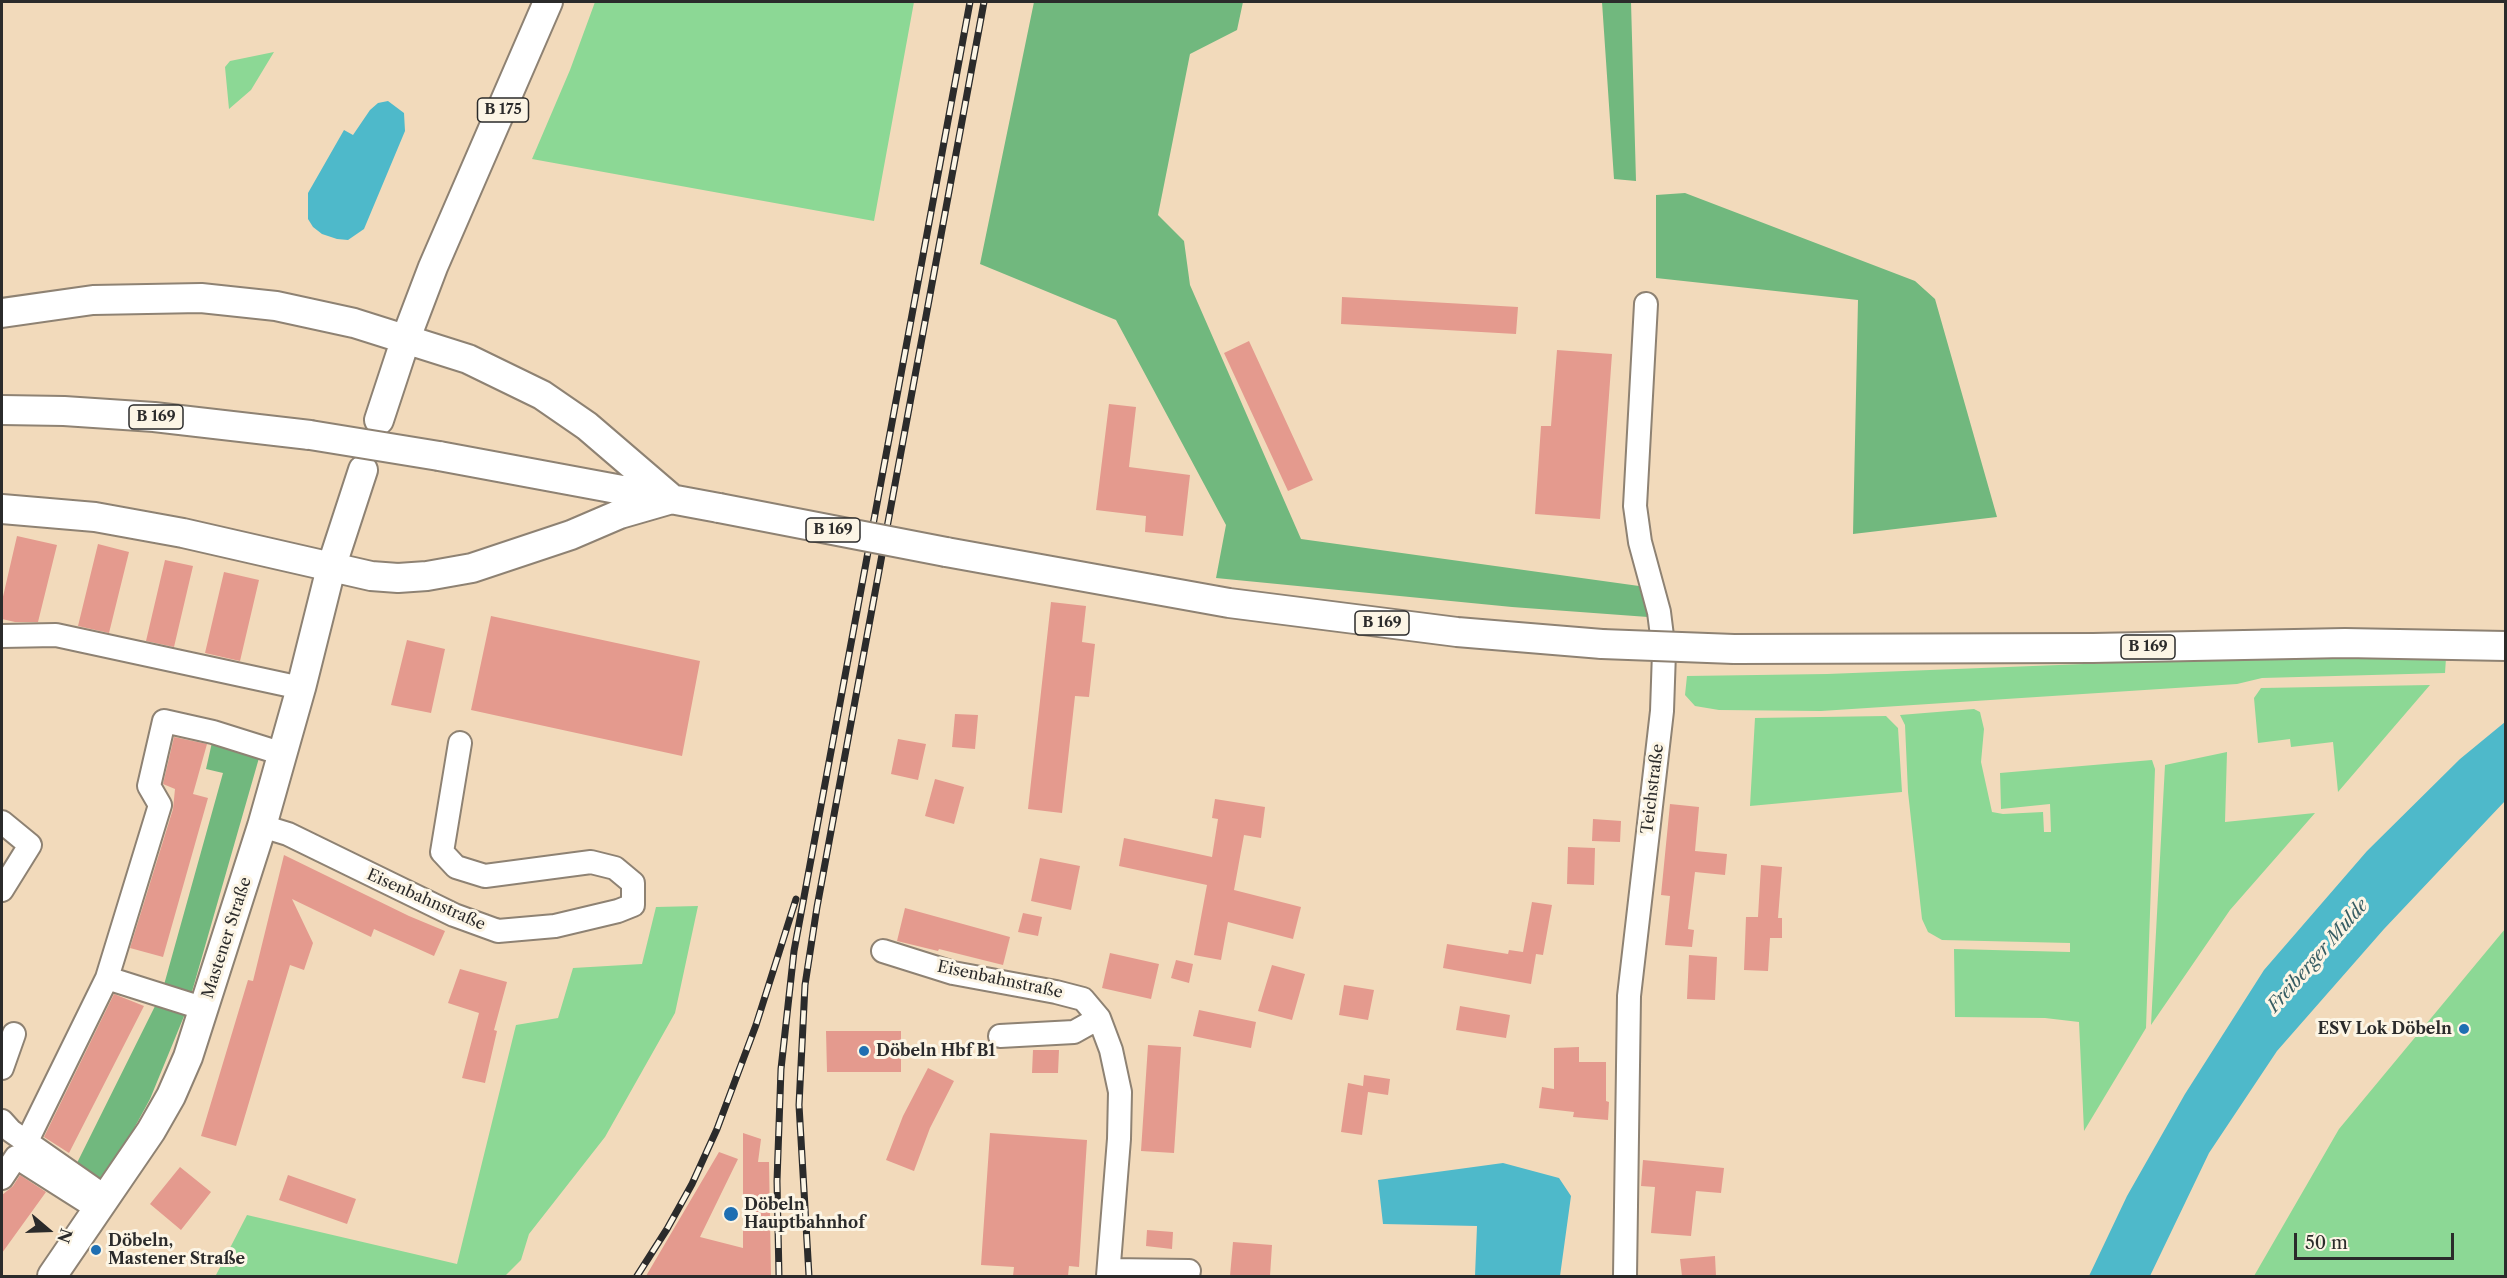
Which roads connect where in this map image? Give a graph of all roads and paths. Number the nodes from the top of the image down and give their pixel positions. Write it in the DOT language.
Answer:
graph roads {
  1 [pos="548,2"];
  2 [pos="1646,304"];
  3 [pos="2,313"];
  4 [pos="405,338"];
  5 [pos="2,411"];
  6 [pos="379,420"];
  7 [pos="363,470"];
  8 [pos="672,499"];
  9 [pos="2,509"];
  10 [pos="331,568"];
  11 [pos="2,636"];
  12 [pos="2493,645"];
  13 [pos="301,688"];
  14 [pos="460,743"];
  15 [pos="283,753"];
  16 [pos="2,822"];
  17 [pos="262,826"];
  18 [pos="2,890"];
  19 [pos="883,951"];
  20 [pos="107,978"];
  21 [pos="205,1009"];
  22 [pos="1100,1018"];
  23 [pos="14,1034"];
  24 [pos="1000,1036"];
  25 [pos="2,1068"];
  26 [pos="2,1121"];
  27 [pos="27,1141"];
  28 [pos="2,1178"];
  29 [pos="103,1204"];
  30 [pos="1189,1271"];
  31 [pos="1108,1273"];
  32 [pos="52,1276"];
  33 [pos="1625,1276"];
  1 -- 4 [label="main road, B 175"];
  2 -- 33 [label="street, Teichstraße"];
  3 -- 4 [label="main road"];
  4 -- 6 [label="main road, B 175"];
  4 -- 8 [label="main road"];
  5 -- 8 [label="main road, B 169, bridge"];
  7 -- 10 [label="main road, Mastener Straße"];
  8 -- 10 [label="main road"];
  8 -- 12 [label="main road, B 169, bridge"];
  9 -- 10 [label="main road"];
  10 -- 13 [label="main road, Mastener Straße"];
  11 -- 13 [label="street"];
  13 -- 15 [label="main road, Mastener Straße"];
  14 -- 17 [label="street, Eisenbahnstraße"];
  15 -- 17 [label="main road, Mastener Straße"];
  15 -- 20 [label="street"];
  16 -- 18 [label="street"];
  17 -- 21 [label="main road, Mastener Straße"];
  19 -- 22 [label="street, Eisenbahnstraße"];
  20 -- 21 [label="street"];
  20 -- 27 [label="street"];
  21 -- 29 [label="main road, Mastener Straße"];
  22 -- 24 [label="street"];
  22 -- 31 [label="street, Eisenbahnstraße"];
  23 -- 25 [label="street"];
  26 -- 27 [label="street"];
  27 -- 29 [label="street"];
  28 -- 29 [label="street"];
  29 -- 32 [label="main road, Mastener Straße"];
  30 -- 31 [label="street"];
}
